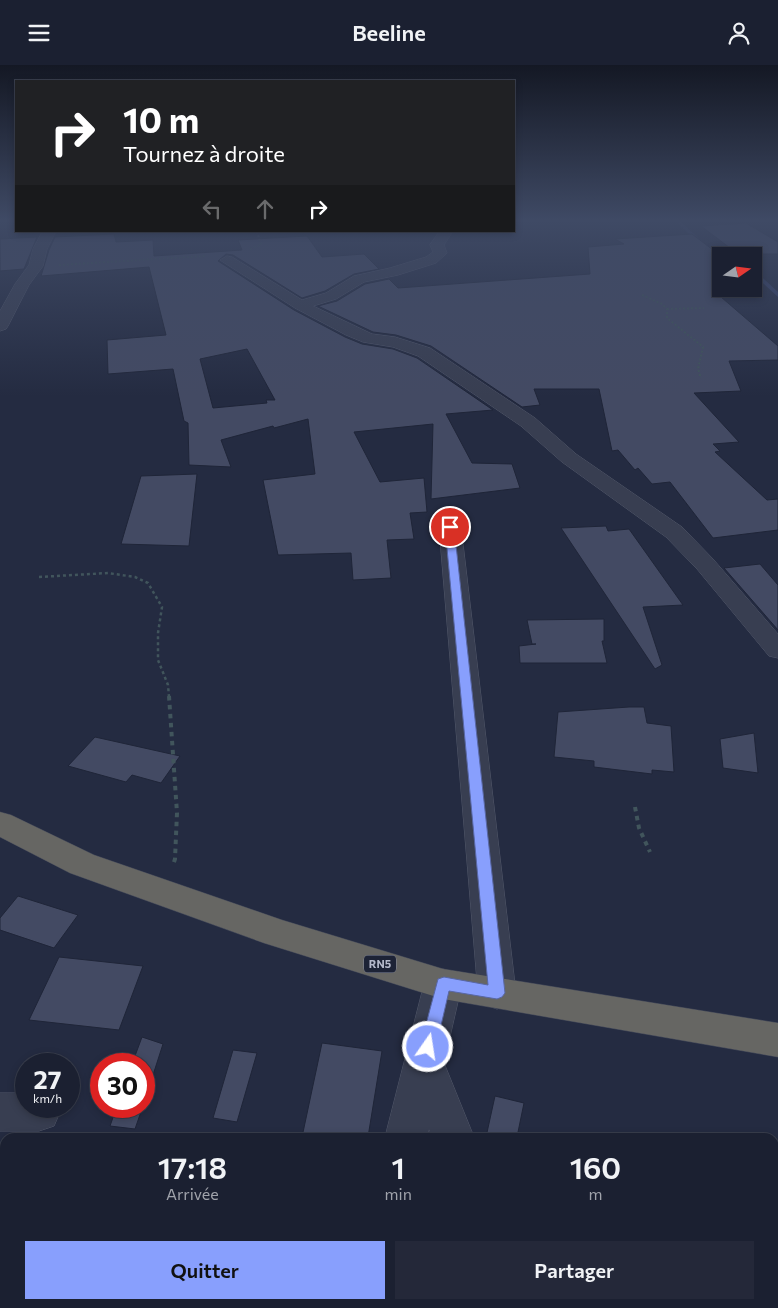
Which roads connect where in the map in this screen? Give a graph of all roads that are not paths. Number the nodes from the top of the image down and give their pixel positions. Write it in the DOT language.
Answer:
graph roads {
  1 [pos="25,280"];
  2 [pos="259,280"];
  3 [pos="357,280"];
  4 [pos="300,305"];
  5 [pos="0,326"];
  6 [pos="450,527"];
  7 [pos="778,650"];
  8 [pos="0,823"];
  9 [pos="444,984"];
  10 [pos="497,993"];
  11 [pos="778,1040"];
  12 [pos="424,1063"];
  13 [pos="407,1133"];
  14 [pos="451,1133"];
  1 -- 5 [label="street"];
  2 -- 4 [label="street"];
  3 -- 4 [label="street"];
  4 -- 7 [label="street"];
  6 -- 10 [label="street"];
  8 -- 9 [label="highway, RN5"];
  9 -- 10 [label="highway, RN5"];
  9 -- 12 [label="street"];
  10 -- 11 [label="highway, RN5"];
  12 -- 13 [label="street"];
  12 -- 14 [label="street"];
}
